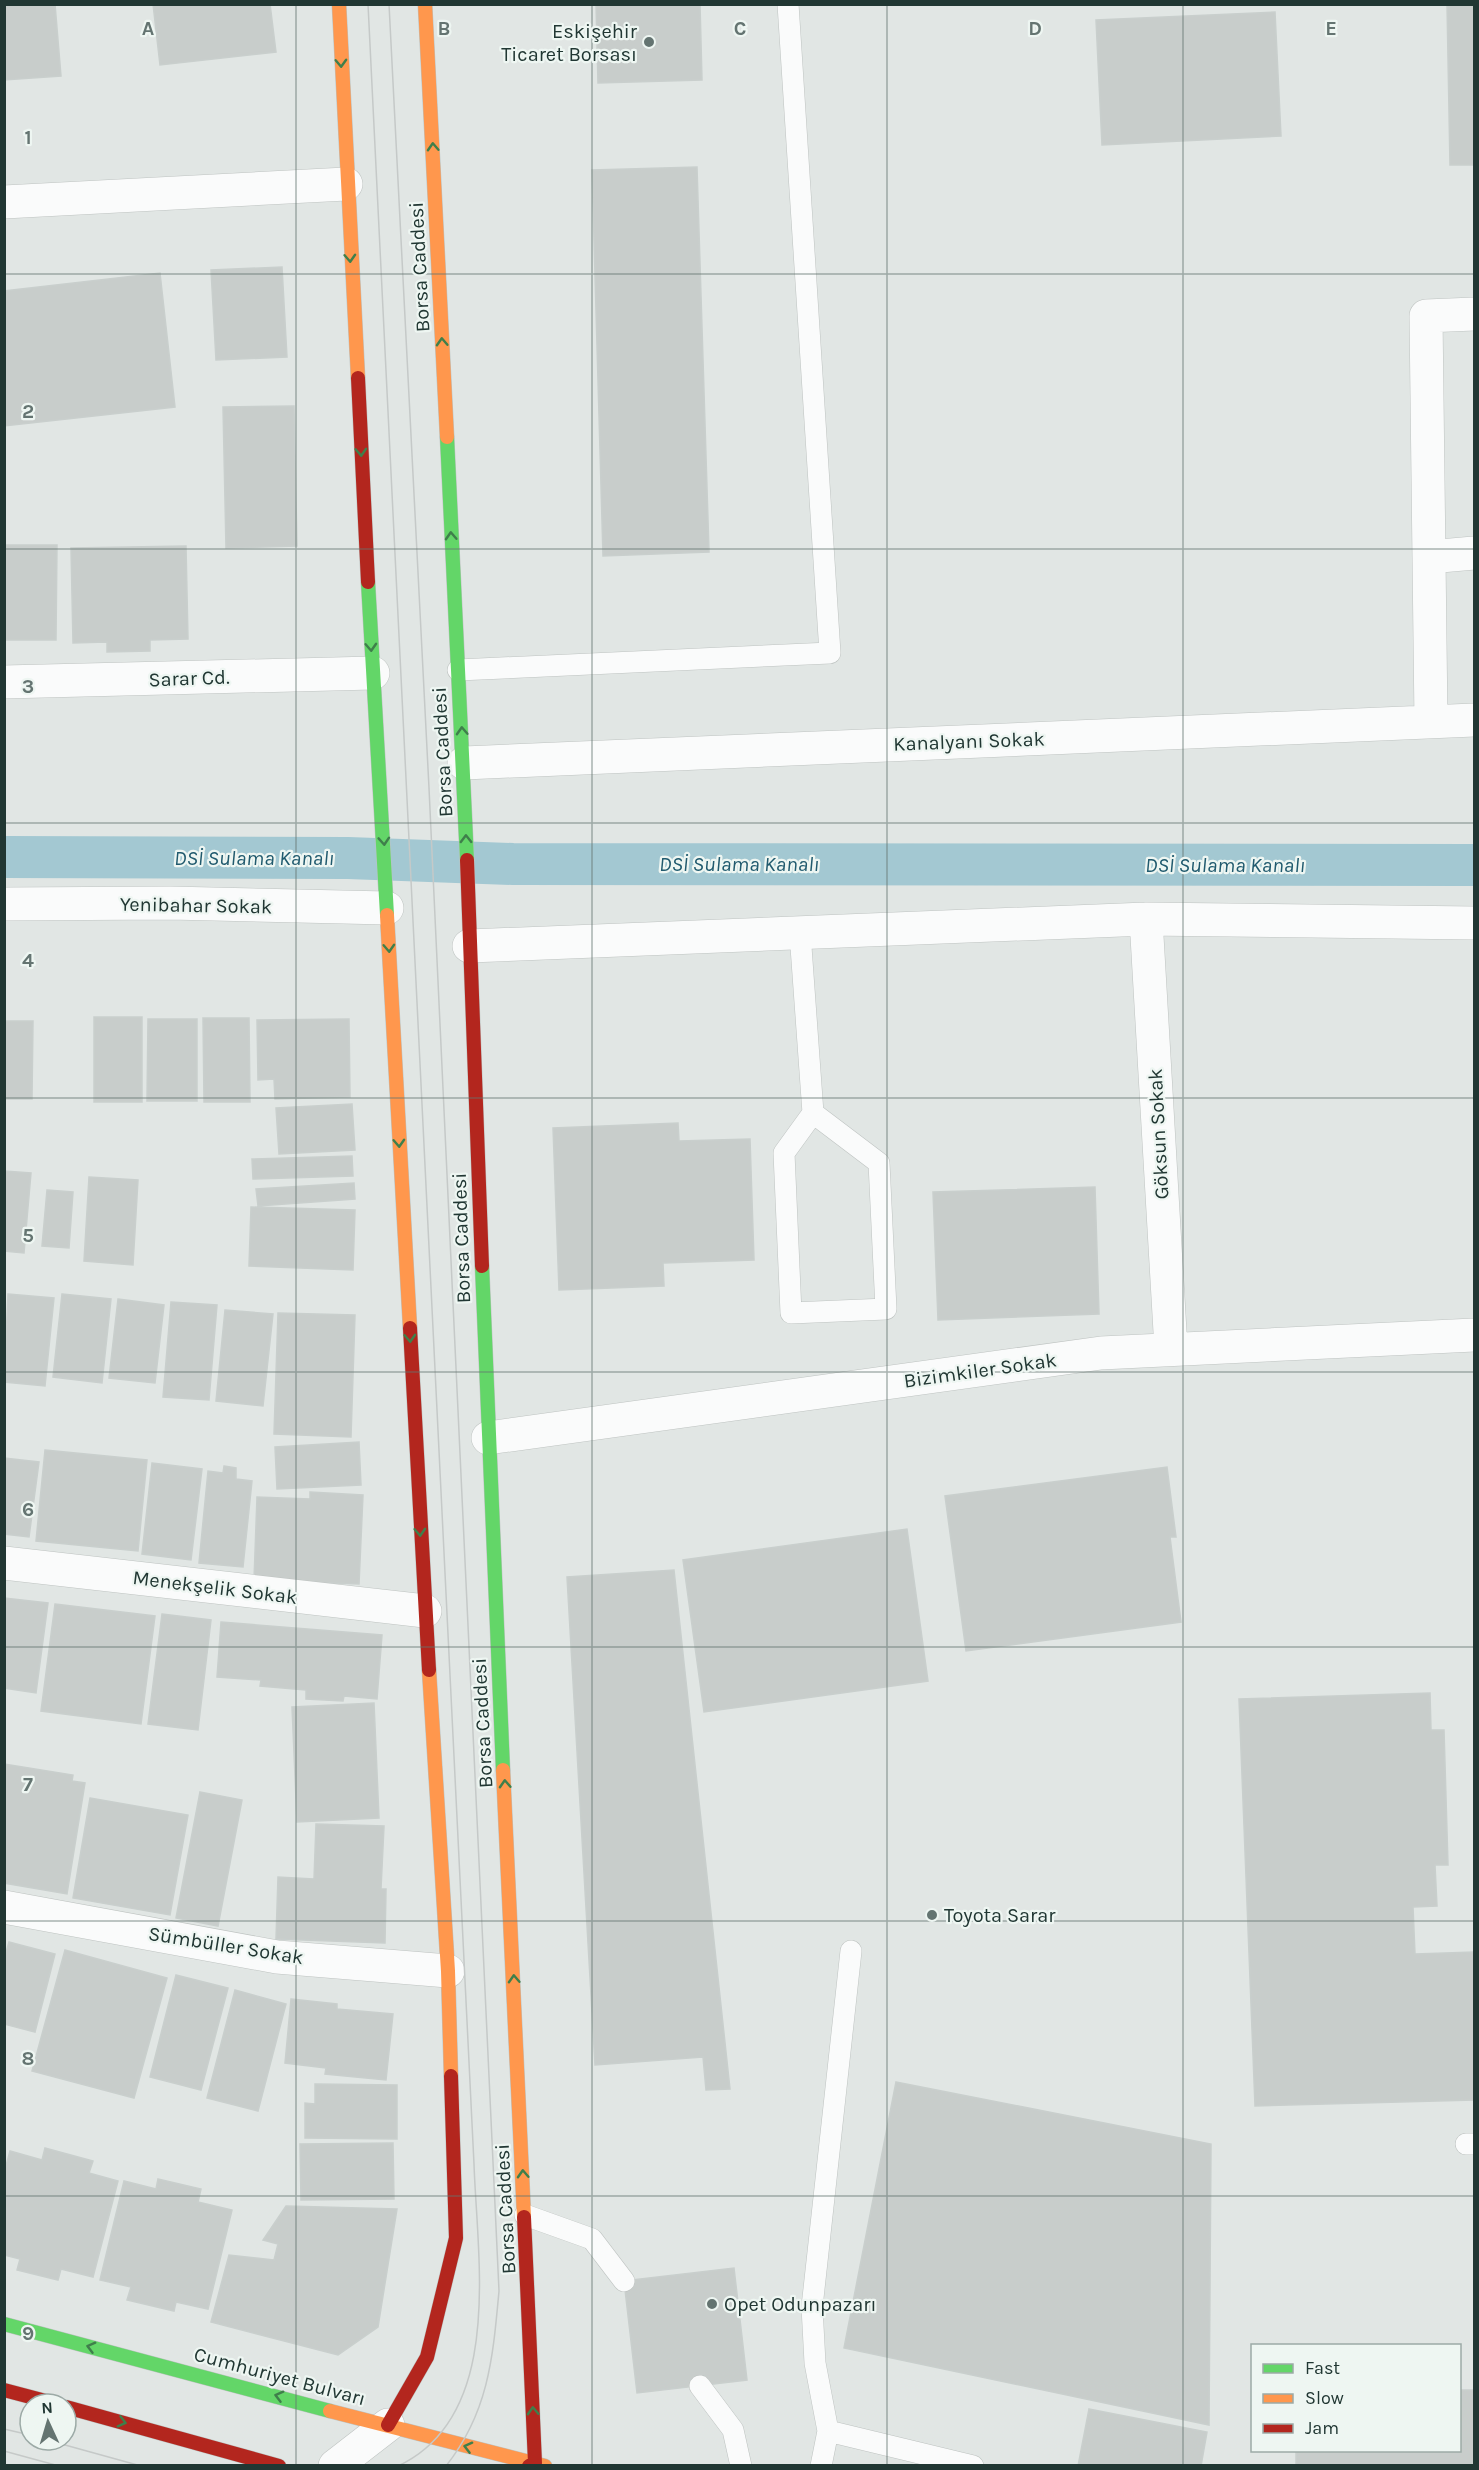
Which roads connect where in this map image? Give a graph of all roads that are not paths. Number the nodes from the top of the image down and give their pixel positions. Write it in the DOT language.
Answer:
graph roads {
  1 [pos="339,4"];
  2 [pos="425,4"];
  3 [pos="788,4"];
  4 [pos="346,184"];
  5 [pos="4,202"];
  6 [pos="1474,314"];
  7 [pos="1474,553"];
  8 [pos="1429,556"];
  9 [pos="458,669"];
  10 [pos="373,673"];
  11 [pos="4,682"];
  12 [pos="1474,720"];
  13 [pos="1431,721"];
  14 [pos="464,776"];
  15 [pos="387,899"];
  16 [pos="4,904"];
  17 [pos="1146,919"];
  18 [pos="1474,923"];
  19 [pos="800,933"];
  20 [pos="469,946"];
  21 [pos="813,1113"];
  22 [pos="1474,1335"];
  23 [pos="1171,1349"];
  24 [pos="488,1438"];
  25 [pos="4,1563"];
  26 [pos="425,1611"];
  27 [pos="4,1907"];
  28 [pos="851,1951"];
  29 [pos="448,1971"];
  30 [pos="525,2215"];
  31 [pos="624,2280"];
  32 [pos="4,2324"];
  33 [pos="700,2386"];
  34 [pos="78,2410"];
  35 [pos="388,2425"];
  36 [pos="828,2431"];
  37 [pos="536,2465"];
  38 [pos="279,2466"];
  39 [pos="335,2466"];
  40 [pos="741,2466"];
  41 [pos="821,2466"];
  42 [pos="973,2466"];
  1 -- 4 [label="main road, one-way"];
  9 -- 2 [label="main road, Borsa Caddesi, one-way"];
  3 -- 9 [label="lane"];
  4 -- 5 [label="street"];
  4 -- 10 [label="main road, one-way"];
  6 -- 8 [label="street"];
  7 -- 8 [label="street"];
  8 -- 13 [label="street"];
  14 -- 9 [label="main road, Borsa Caddesi, one-way"];
  10 -- 11 [label="street, Sarar Cd."];
  10 -- 15 [label="main road, one-way"];
  12 -- 13 [label="street, Kanalyanı Sokak"];
  13 -- 14 [label="street, Kanalyanı Sokak"];
  20 -- 14 [label="main road, Borsa Caddesi, one-way"];
  15 -- 16 [label="street, Yenibahar Sokak"];
  15 -- 26 [label="main road, one-way"];
  17 -- 18 [label="street"];
  17 -- 19 [label="street"];
  17 -- 23 [label="street, Göksun Sokak"];
  19 -- 20 [label="street"];
  19 -- 21 [label="lane"];
  20 -- 24 [label="main road, Borsa Caddesi"];
  21 -- 21 [label="lane"];
  22 -- 23 [label="street, Bizimkiler Sokak"];
  23 -- 24 [label="street, Bizimkiler Sokak"];
  30 -- 24 [label="main road, Borsa Caddesi, one-way"];
  25 -- 26 [label="street, Menekşelik Sokak"];
  26 -- 29 [label="main road"];
  27 -- 29 [label="street, Sümbüller Sokak"];
  28 -- 36 [label="lane"];
  29 -- 35 [label="main road"];
  30 -- 31 [label="lane"];
  37 -- 30 [label="main road, Borsa Caddesi, one-way"];
  35 -- 32 [label="main road, Cumhuriyet Bulvarı, one-way"];
  33 -- 40 [label="lane"];
  34 -- 38 [label="main road, one-way"];
  37 -- 35 [label="main road, Cumhuriyet Bulvarı, one-way"];
  35 -- 39 [label="street"];
  36 -- 41 [label="lane"];
  36 -- 42 [label="lane"];
}
